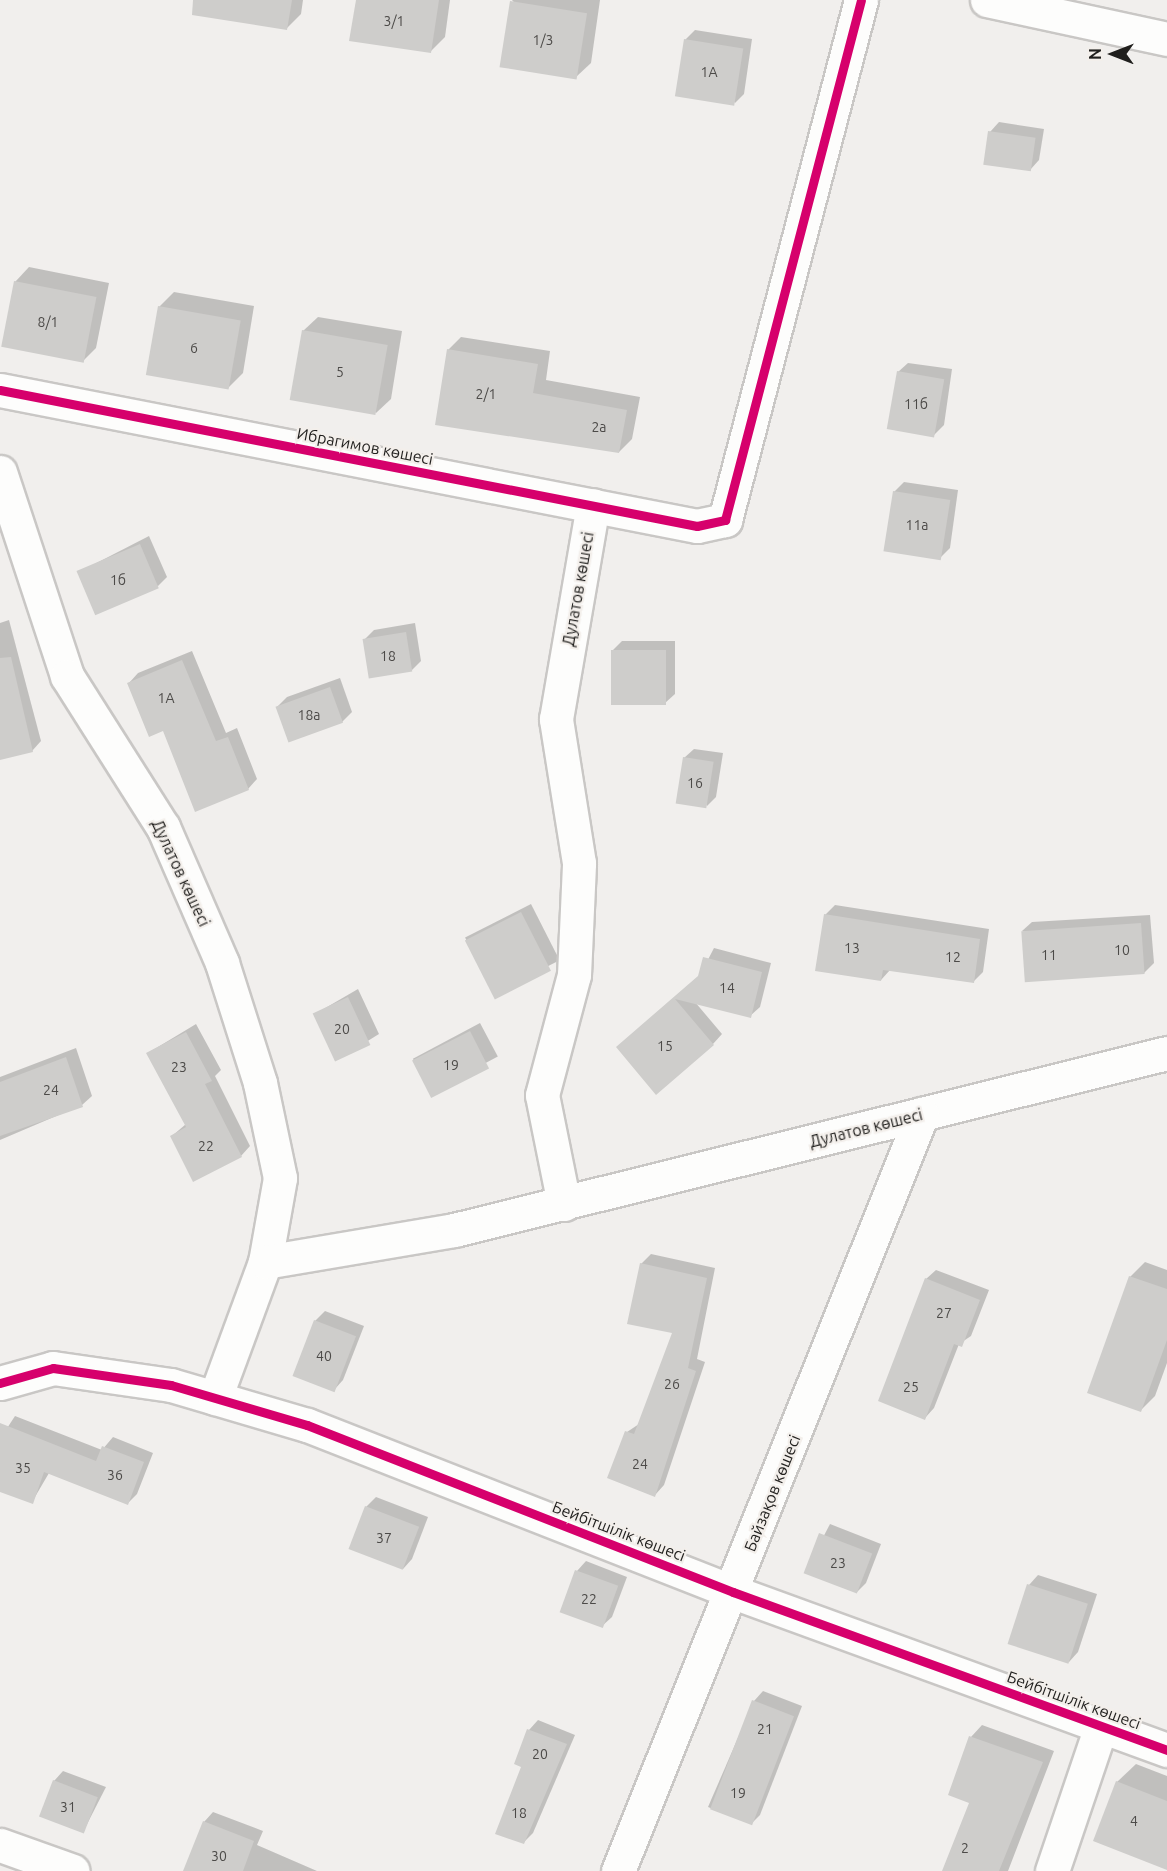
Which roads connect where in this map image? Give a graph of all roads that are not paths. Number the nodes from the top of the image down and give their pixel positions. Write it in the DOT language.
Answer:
graph roads {
  1 [pos="861,0"];
  2 [pos="987,0"];
  3 [pos="1167,39"];
  4 [pos="0,390"];
  5 [pos="0,472"];
  6 [pos="593,505"];
  7 [pos="1167,1053"];
  8 [pos="922,1114"];
  9 [pos="564,1204"];
  10 [pos="265,1262"];
  11 [pos="0,1383"];
  12 [pos="214,1398"];
  13 [pos="733,1592"];
  14 [pos="1101,1726"];
  15 [pos="1167,1750"];
  16 [pos="0,1845"];
  17 [pos="73,1871"];
  18 [pos="618,1871"];
  19 [pos="1052,1871"];
  1 -- 6 [label="street, Ибрагимов көшесі"];
  2 -- 3 [label="street"];
  4 -- 6 [label="street, Ибрагимов көшесі"];
  5 -- 10 [label="street, Дулатов көшесі"];
  6 -- 9 [label="street, Дулатов көшесі"];
  7 -- 8 [label="street, Дулатов көшесі"];
  8 -- 9 [label="street, Дулатов көшесі"];
  8 -- 13 [label="street, Байзақов көшесі"];
  9 -- 10 [label="street, Дулатов көшесі"];
  10 -- 12 [label="street, Дулатов көшесі"];
  11 -- 12 [label="street, Бейбітшілік көшесі"];
  12 -- 13 [label="street, Бейбітшілік көшесі"];
  13 -- 14 [label="street, Бейбітшілік көшесі"];
  13 -- 18 [label="street, Байзақов көшесі"];
  14 -- 15 [label="street, Бейбітшілік көшесі"];
  14 -- 19 [label="street"];
  16 -- 17 [label="street"];
}
